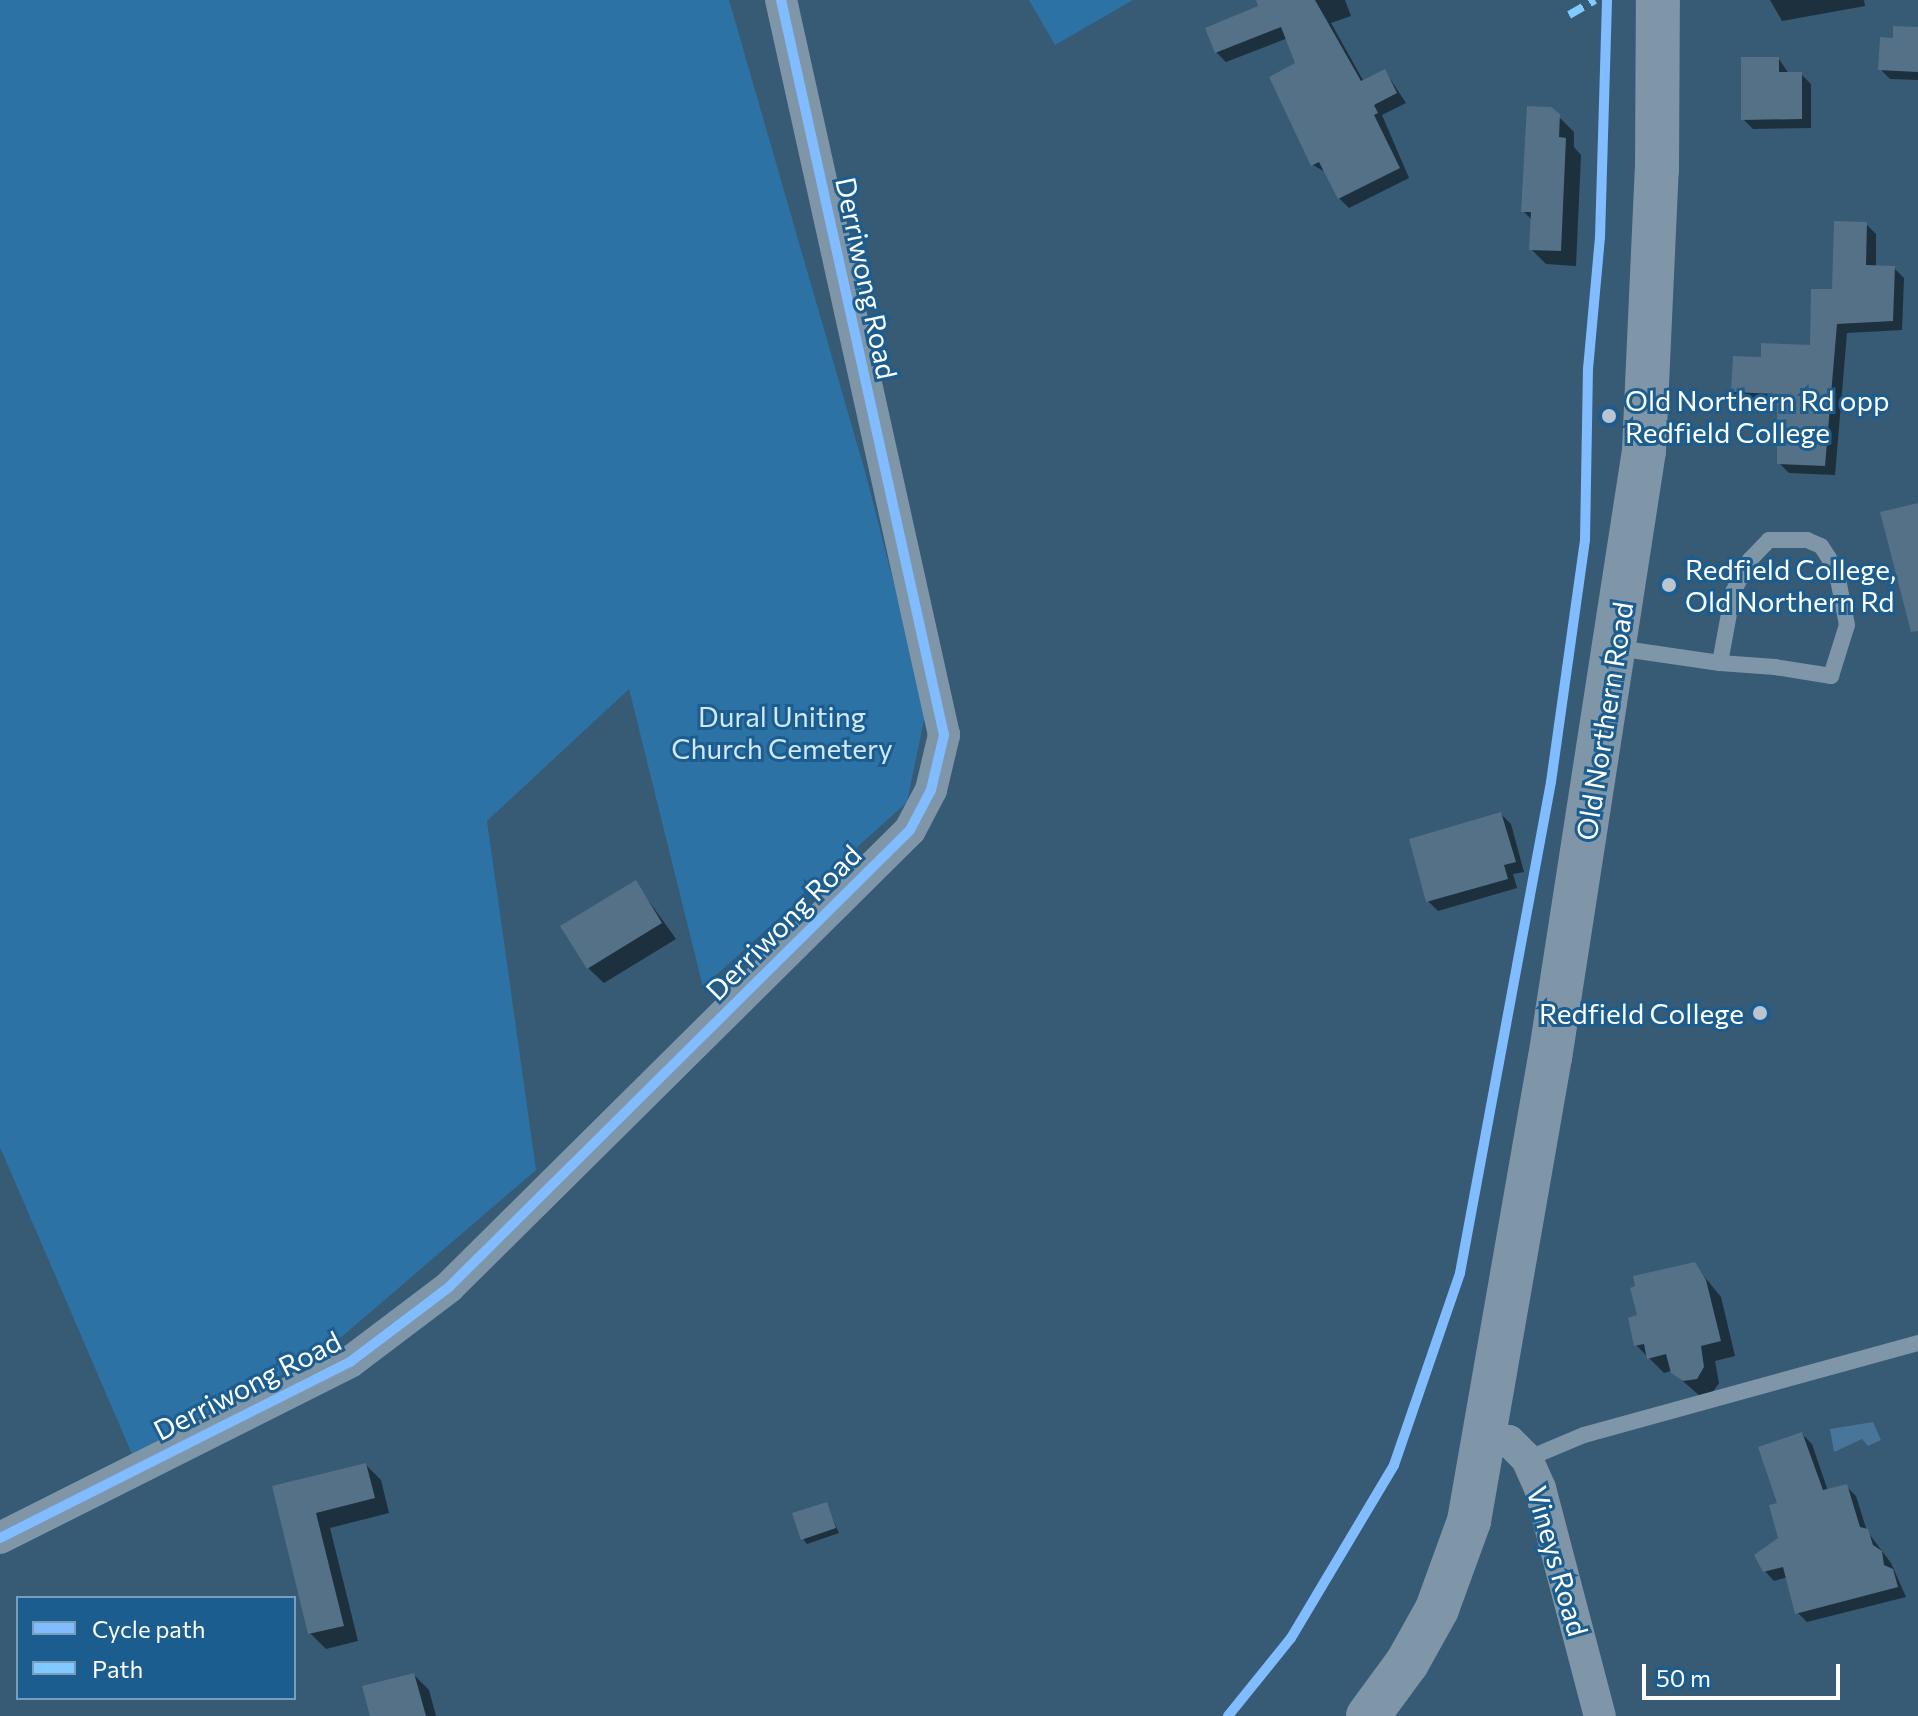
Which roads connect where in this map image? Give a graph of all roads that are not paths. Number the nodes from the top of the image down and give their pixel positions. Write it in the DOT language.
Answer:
graph roads {
  1 [pos="781,0"];
  2 [pos="1658,0"];
  3 [pos="1617,648"];
  4 [pos="1720,663"];
  5 [pos="1918,1343"];
  6 [pos="1482,1435"];
  7 [pos="1527,1459"];
  8 [pos="0,1538"];
  9 [pos="1334,1716"];
  10 [pos="1368,1716"];
  11 [pos="1600,1716"];
  1 -- 8 [label="street, Derriwong Road"];
  2 -- 3 [label="main road, Old Northern Road"];
  3 -- 4 [label="lane"];
  3 -- 6 [label="main road, Old Northern Road"];
  4 -- 4 [label="lane"];
  5 -- 7 [label="lane"];
  6 -- 7 [label="street, Vineys Road"];
  6 -- 9 [label="main road, Old Northern Road"];
  6 -- 10 [label="main road, Old Northern Road"];
  7 -- 11 [label="street, Vineys Road"];
}
